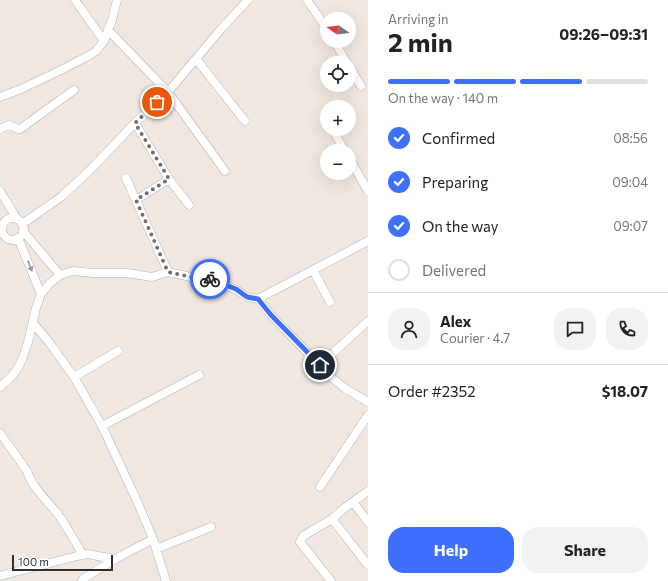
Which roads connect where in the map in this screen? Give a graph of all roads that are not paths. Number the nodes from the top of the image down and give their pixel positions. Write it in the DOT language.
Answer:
graph roads {
  1 [pos="75,0"];
  2 [pos="117,0"];
  3 [pos="307,0"];
  4 [pos="244,1"];
  5 [pos="320,20"];
  6 [pos="108,30"];
  7 [pos="104,41"];
  8 [pos="196,59"];
  9 [pos="356,78"];
  10 [pos="361,86"];
  11 [pos="74,90"];
  12 [pos="168,92"];
  13 [pos="0,98"];
  14 [pos="245,121"];
  15 [pos="135,123"];
  16 [pos="0,129"];
  17 [pos="225,170"];
  18 [pos="356,170"];
  19 [pos="126,178"];
  20 [pos="169,179"];
  21 [pos="0,191"];
  22 [pos="368,191"];
  23 [pos="136,200"];
  24 [pos="189,205"];
  25 [pos="2,221"];
  26 [pos="20,228"];
  27 [pos="3,239"];
  28 [pos="368,241"];
  29 [pos="313,270"];
  30 [pos="168,272"];
  31 [pos="60,275"];
  32 [pos="41,294"];
  33 [pos="258,299"];
  34 [pos="330,302"];
  35 [pos="368,321"];
  36 [pos="33,323"];
  37 [pos="118,351"];
  38 [pos="320,365"];
  39 [pos="199,375"];
  40 [pos="74,376"];
  41 [pos="0,387"];
  42 [pos="368,402"];
  43 [pos="368,415"];
  44 [pos="102,426"];
  45 [pos="0,433"];
  46 [pos="320,487"];
  47 [pos="368,491"];
  48 [pos="353,502"];
  49 [pos="332,519"];
  50 [pos="368,522"];
  51 [pos="211,527"];
  52 [pos="153,539"];
  53 [pos="156,549"];
  54 [pos="83,555"];
  55 [pos="115,559"];
  56 [pos="368,565"];
  57 [pos="0,576"];
  58 [pos="82,581"];
  59 [pos="166,581"];
  60 [pos="331,581"];
  1 -- 7 [label="street"];
  2 -- 6 [label="street"];
  3 -- 5 [label="street"];
  4 -- 8 [label="street"];
  6 -- 7 [label="street"];
  6 -- 12 [label="street"];
  7 -- 13 [label="street"];
  8 -- 12 [label="street"];
  8 -- 14 [label="street"];
  9 -- 10 [label="street"];
  11 -- 16 [label="street"];
  12 -- 15 [label="street"];
  12 -- 17 [label="street"];
  15 -- 20 [label="street"];
  15 -- 26 [label="street"];
  18 -- 22 [label="street"];
  19 -- 23 [label="street"];
  20 -- 23 [label="street"];
  20 -- 24 [label="street"];
  21 -- 26 [label="street"];
  23 -- 30 [label="street"];
  25 -- 26 [label="street"];
  25 -- 27 [label="street"];
  26 -- 27 [label="street"];
  26 -- 31 [label="street"];
  26 -- 32 [label="street, one-way"];
  28 -- 29 [label="street"];
  29 -- 33 [label="street"];
  29 -- 34 [label="street"];
  30 -- 31 [label="street"];
  30 -- 33 [label="street"];
  31 -- 32 [label="street"];
  32 -- 36 [label="street"];
  33 -- 38 [label="street"];
  35 -- 38 [label="street"];
  36 -- 40 [label="street"];
  36 -- 41 [label="street"];
  37 -- 40 [label="street"];
  38 -- 42 [label="street"];
  39 -- 44 [label="street"];
  40 -- 44 [label="street"];
  43 -- 46 [label="street"];
  44 -- 52 [label="street"];
  45 -- 54 [label="street"];
  47 -- 48 [label="street"];
  48 -- 49 [label="street"];
  48 -- 50 [label="street"];
  49 -- 56 [label="street"];
  49 -- 60 [label="street"];
  51 -- 53 [label="street"];
  52 -- 53 [label="street"];
  52 -- 55 [label="street"];
  53 -- 59 [label="street"];
  54 -- 55 [label="street"];
  54 -- 57 [label="street"];
  55 -- 58 [label="street"];
}
